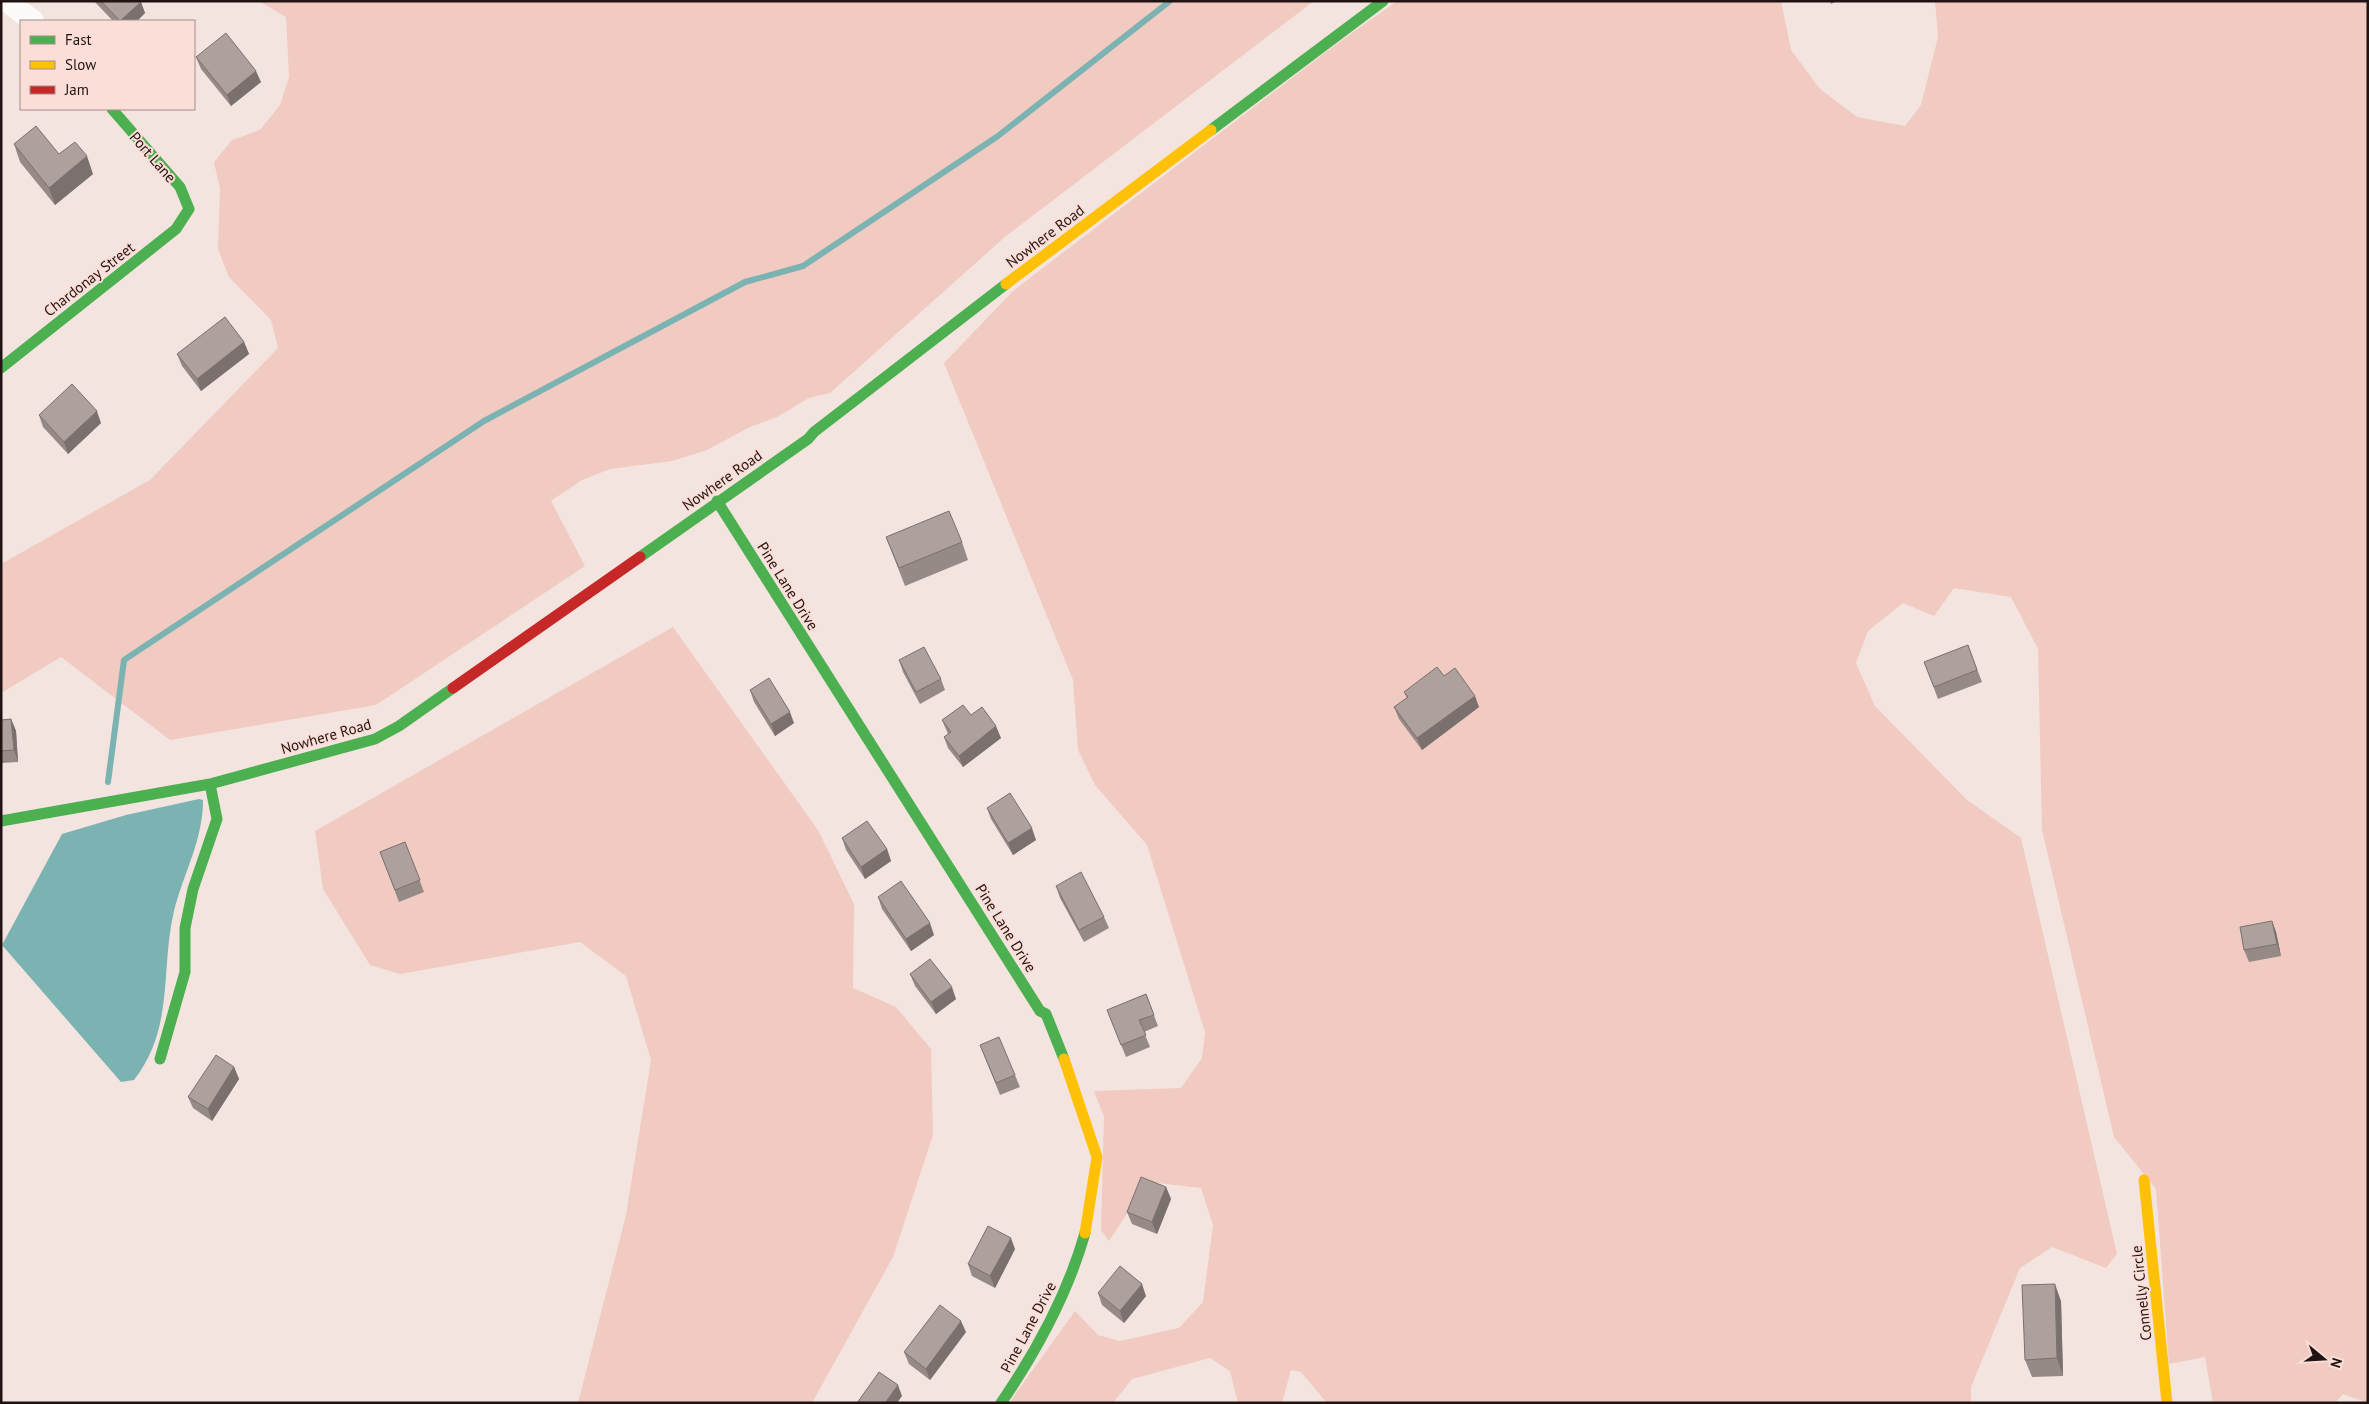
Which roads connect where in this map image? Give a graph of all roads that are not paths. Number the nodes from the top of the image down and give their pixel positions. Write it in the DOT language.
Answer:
graph roads {
  1 [pos="7,1"];
  2 [pos="1383,1"];
  3 [pos="32,20"];
  4 [pos="113,110"];
  5 [pos="189,209"];
  6 [pos="1,368"];
  7 [pos="717,501"];
  8 [pos="210,784"];
  9 [pos="1,821"];
  10 [pos="160,1060"];
  11 [pos="2144,1180"];
  12 [pos="1001,1403"];
  13 [pos="2167,1403"];
  1 -- 3 [label="street"];
  2 -- 7 [label="street, Nowhere Road"];
  4 -- 5 [label="street, Port Lane"];
  5 -- 6 [label="street, Chardonay Street"];
  7 -- 8 [label="street, Nowhere Road"];
  7 -- 12 [label="street, Pine Lane Drive"];
  8 -- 9 [label="street, Nowhere Road"];
  8 -- 10 [label="street"];
  11 -- 13 [label="street, Connelly Circle"];
}
